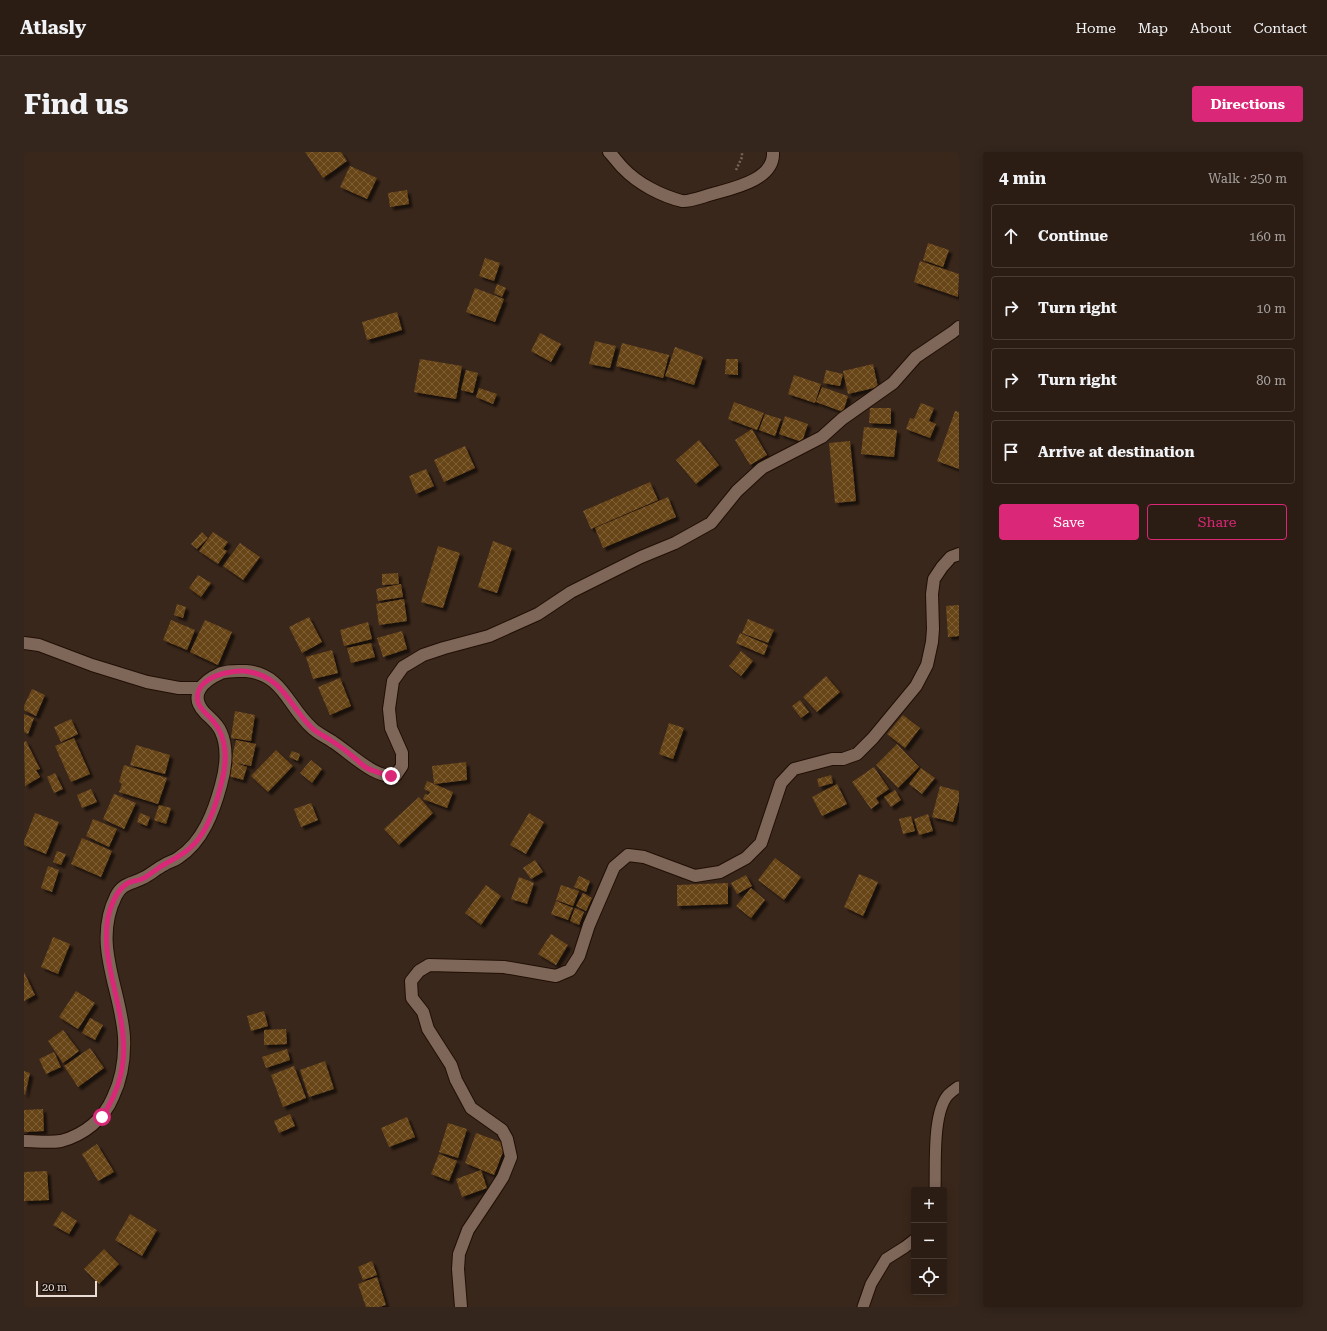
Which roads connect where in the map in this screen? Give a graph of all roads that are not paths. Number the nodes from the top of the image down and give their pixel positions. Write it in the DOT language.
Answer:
graph roads {
  1 [pos="609,152"];
  2 [pos="772,152"];
  3 [pos="959,326"];
  4 [pos="959,554"];
  5 [pos="24,643"];
  6 [pos="200,688"];
  7 [pos="959,1087"];
  8 [pos="24,1141"];
  9 [pos="935,1187"];
  10 [pos="911,1242"];
  11 [pos="461,1307"];
  12 [pos="863,1307"];
  1 -- 2 [label="street"];
  3 -- 6 [label="street"];
  4 -- 11 [label="street"];
  5 -- 6 [label="street"];
  6 -- 8 [label="street"];
  7 -- 9 [label="lane"];
  10 -- 12 [label="lane"];
}
